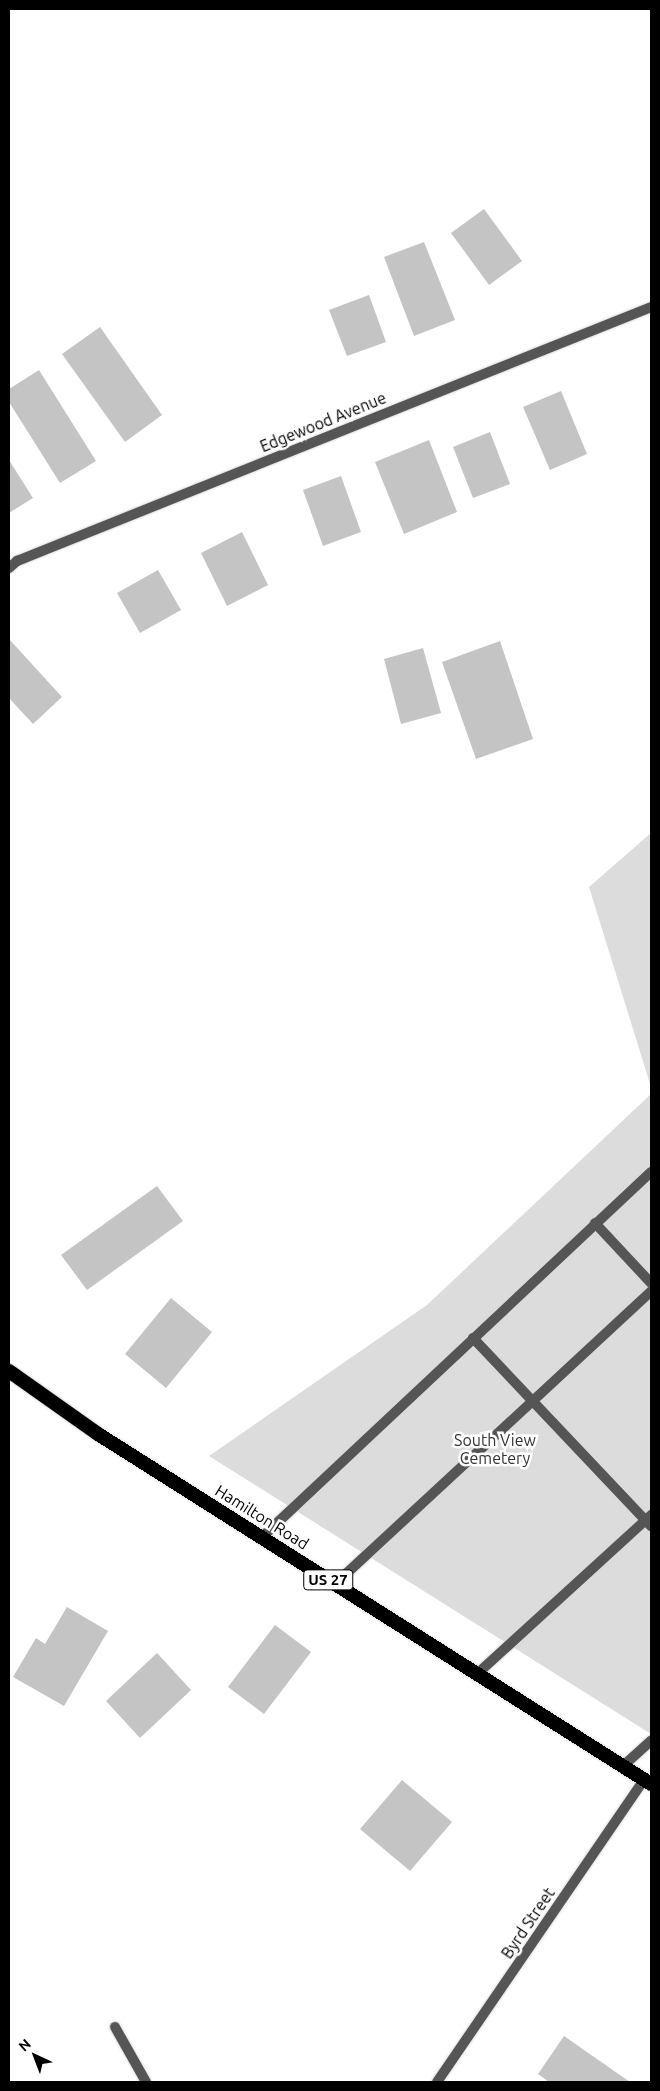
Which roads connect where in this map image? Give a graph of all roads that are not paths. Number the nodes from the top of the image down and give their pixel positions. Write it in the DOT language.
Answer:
graph roads {
  1 [pos="651,307"];
  2 [pos="9,568"];
  3 [pos="651,1172"];
  4 [pos="595,1223"];
  5 [pos="651,1283"];
  6 [pos="651,1291"];
  7 [pos="473,1338"];
  8 [pos="9,1371"];
  9 [pos="532,1401"];
  10 [pos="650,1520"];
  11 [pos="261,1538"];
  12 [pos="335,1584"];
  13 [pos="477,1674"];
  14 [pos="651,1740"];
  15 [pos="623,1766"];
  16 [pos="648,1782"];
  17 [pos="115,2027"];
  18 [pos="146,2082"];
  19 [pos="437,2082"];
  1 -- 2 [label="street, Edgewood Avenue"];
  3 -- 4 [label="street"];
  4 -- 5 [label="street"];
  4 -- 7 [label="street"];
  6 -- 9 [label="street"];
  7 -- 9 [label="street"];
  7 -- 11 [label="street"];
  8 -- 11 [label="highway, Hamilton Road / US 27"];
  9 -- 10 [label="street"];
  9 -- 12 [label="street"];
  10 -- 13 [label="street"];
  11 -- 12 [label="highway, Hamilton Road / US 27"];
  12 -- 13 [label="highway, Hamilton Road / US 27"];
  13 -- 15 [label="highway, Hamilton Road / US 27"];
  14 -- 15 [label="street"];
  15 -- 16 [label="highway, Hamilton Road / US 27"];
  16 -- 19 [label="street, Byrd Street"];
  17 -- 18 [label="street"];
}
